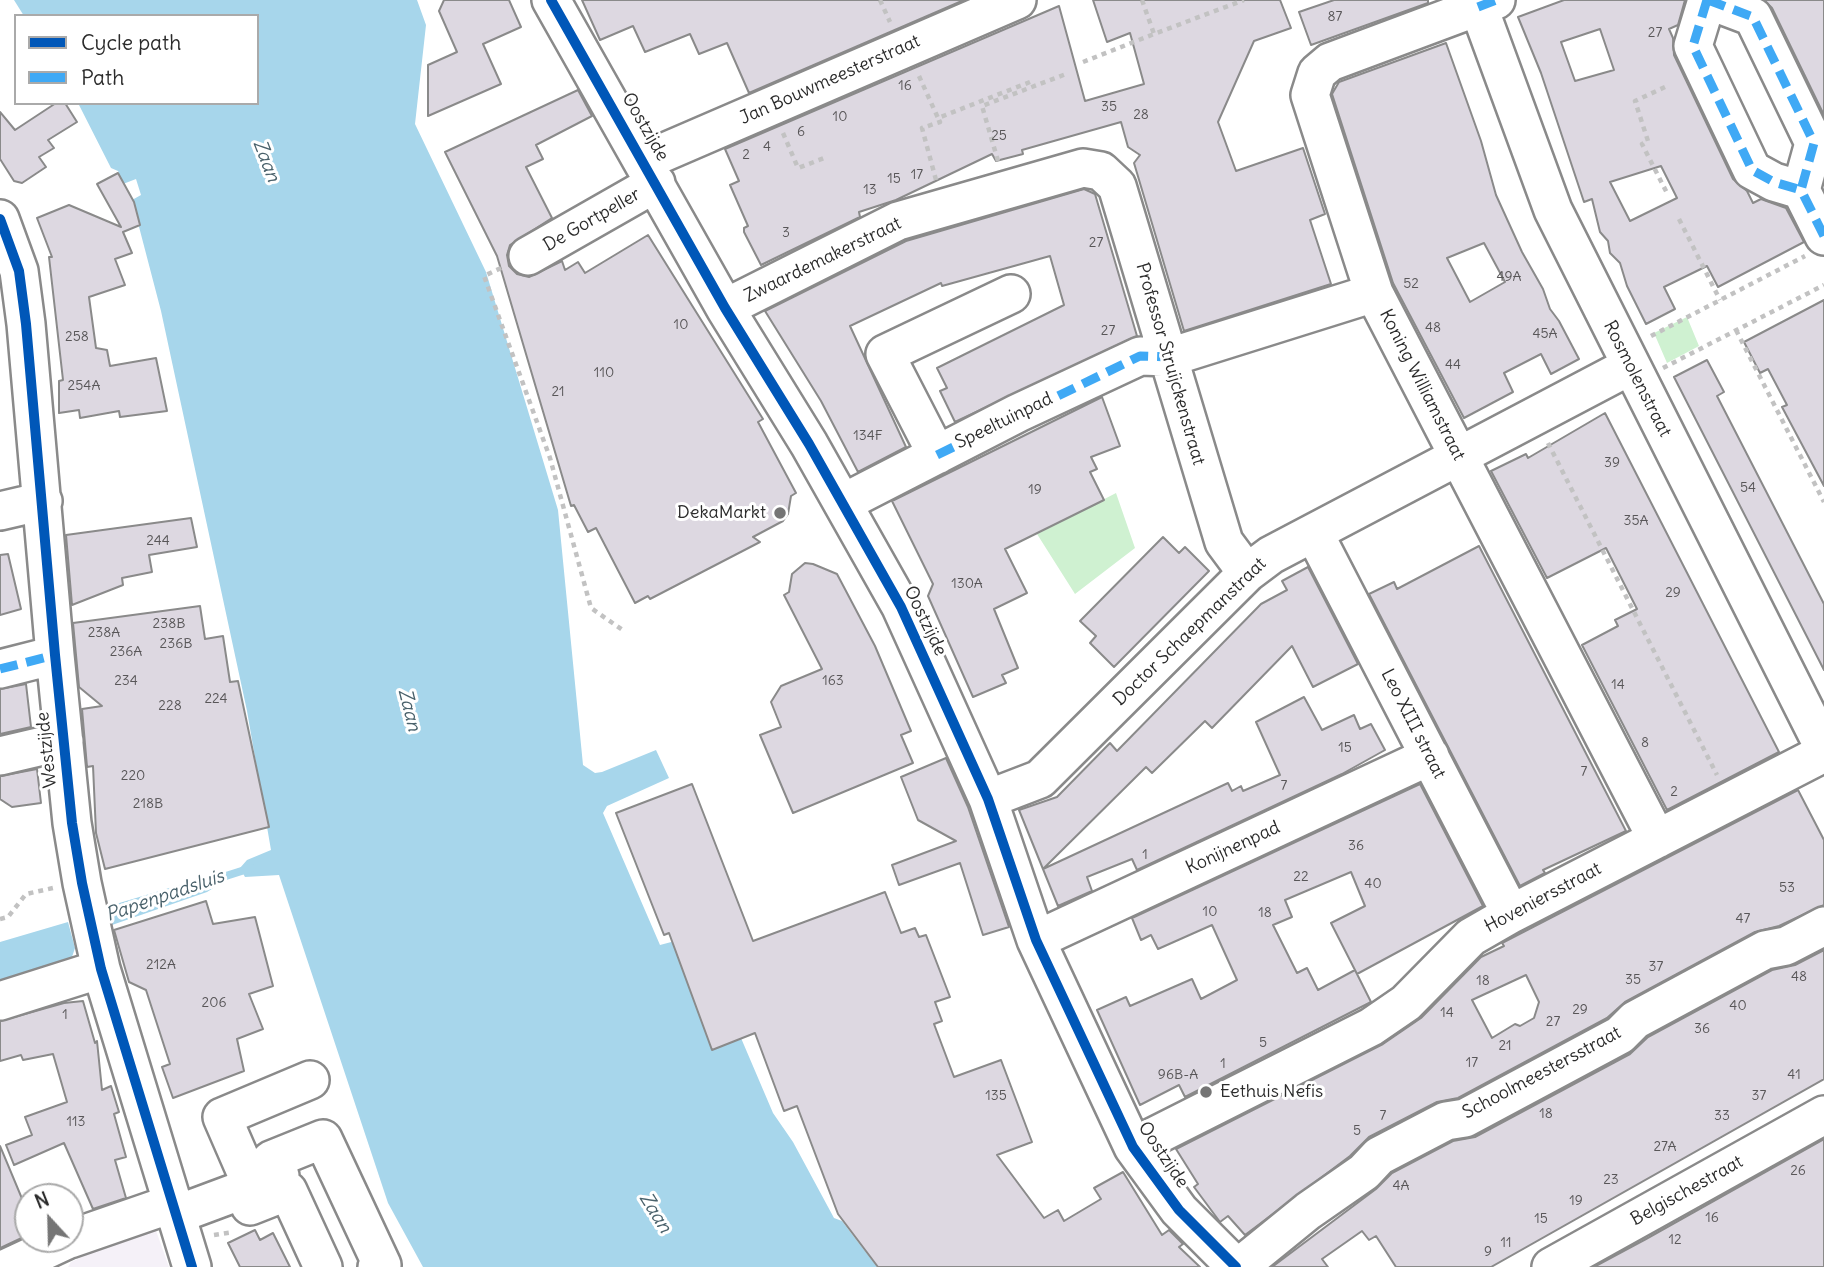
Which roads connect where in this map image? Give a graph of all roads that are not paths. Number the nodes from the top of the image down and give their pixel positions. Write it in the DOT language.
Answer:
graph roads {
  1 [pos="551,0"];
  2 [pos="1017,0"];
  3 [pos="1708,0"];
  4 [pos="1483,2"];
  5 [pos="1083,168"];
  6 [pos="650,172"];
  7 [pos="1801,190"];
  8 [pos="0,219"];
  9 [pos="1818,244"];
  10 [pos="528,256"];
  11 [pos="1374,293"];
  12 [pos="1011,294"];
  13 [pos="725,308"];
  14 [pos="1170,357"];
  15 [pos="1630,366"];
  16 [pos="1457,454"];
  17 [pos="937,455"];
  18 [pos="43,501"];
  19 [pos="843,503"];
  20 [pos="0,511"];
  21 [pos="1315,535"];
  22 [pos="1247,573"];
  23 [pos="55,656"];
  24 [pos="0,668"];
  25 [pos="64,741"];
  26 [pos="1824,750"];
  27 [pos="0,756"];
  28 [pos="1430,756"];
  29 [pos="988,799"];
  30 [pos="1657,839"];
  31 [pos="1511,914"];
  32 [pos="1824,926"];
  33 [pos="1036,940"];
  34 [pos="101,969"];
  35 [pos="0,1001"];
  36 [pos="310,1080"];
  37 [pos="1824,1115"];
  38 [pos="1133,1147"];
  39 [pos="245,1199"];
  40 [pos="178,1215"];
  41 [pos="84,1234"];
  42 [pos="40,1253"];
  43 [pos="9,1267"];
  44 [pos="192,1267"];
  45 [pos="323,1267"];
  46 [pos="377,1267"];
  47 [pos="1238,1267"];
  48 [pos="1551,1267"];
  1 -- 6 [label="street, Oostzijde"];
  2 -- 6 [label="street, Jan Bouwmeesterstraat"];
  3 -- 7 [label="street"];
  3 -- 7 [label="street"];
  4 -- 11 [label="street, Koning Williamstraat"];
  4 -- 15 [label="street, Rosmolenstraat"];
  5 -- 13 [label="street, Zwaardemakerstraat"];
  5 -- 14 [label="street, Professor Struijckenstraat"];
  6 -- 10 [label="street, De Gortpeller"];
  6 -- 13 [label="street, Oostzijde"];
  7 -- 9 [label="street"];
  8 -- 18 [label="street, Westzijde"];
  11 -- 14 [label="street, Speeltuinpad"];
  11 -- 16 [label="street, Koning Williamstraat"];
  12 -- 17 [label="street"];
  13 -- 19 [label="street, Oostzijde"];
  14 -- 17 [label="street, Speeltuinpad"];
  14 -- 22 [label="street, Professor Struijckenstraat"];
  15 -- 16 [label="street, Doctor Schaepmanstraat"];
  15 -- 26 [label="street, Rosmolenstraat"];
  16 -- 21 [label="street, Doctor Schaepmanstraat"];
  16 -- 30 [label="street, Koning Williamstraat"];
  17 -- 19 [label="street, Speeltuinpad"];
  18 -- 20 [label="street"];
  18 -- 23 [label="street, Westzijde"];
  19 -- 29 [label="street, Oostzijde"];
  21 -- 22 [label="street, Doctor Schaepmanstraat"];
  21 -- 28 [label="street, Leo XIII straat"];
  22 -- 29 [label="street, Doctor Schaepmanstraat"];
  23 -- 24 [label="street"];
  23 -- 25 [label="street, Westzijde"];
  25 -- 27 [label="street"];
  25 -- 34 [label="street, Westzijde"];
  26 -- 30 [label="street, Hoveniersstraat"];
  28 -- 31 [label="street, Leo XIII straat"];
  28 -- 33 [label="street, Konijnenpad"];
  29 -- 33 [label="street, Oostzijde"];
  30 -- 31 [label="street, Hoveniersstraat"];
  31 -- 38 [label="street, Hoveniersstraat"];
  32 -- 47 [label="street, Schoolmeestersstraat"];
  33 -- 38 [label="street, Oostzijde"];
  34 -- 35 [label="street"];
  34 -- 40 [label="street, Westzijde"];
  36 -- 39 [label="street"];
  37 -- 48 [label="street, Belgischestraat"];
  38 -- 47 [label="street, Oostzijde"];
  39 -- 40 [label="street"];
  39 -- 45 [label="street"];
  39 -- 46 [label="street"];
  40 -- 41 [label="street"];
  40 -- 44 [label="street, Westzijde"];
  42 -- 43 [label="street"];
}
